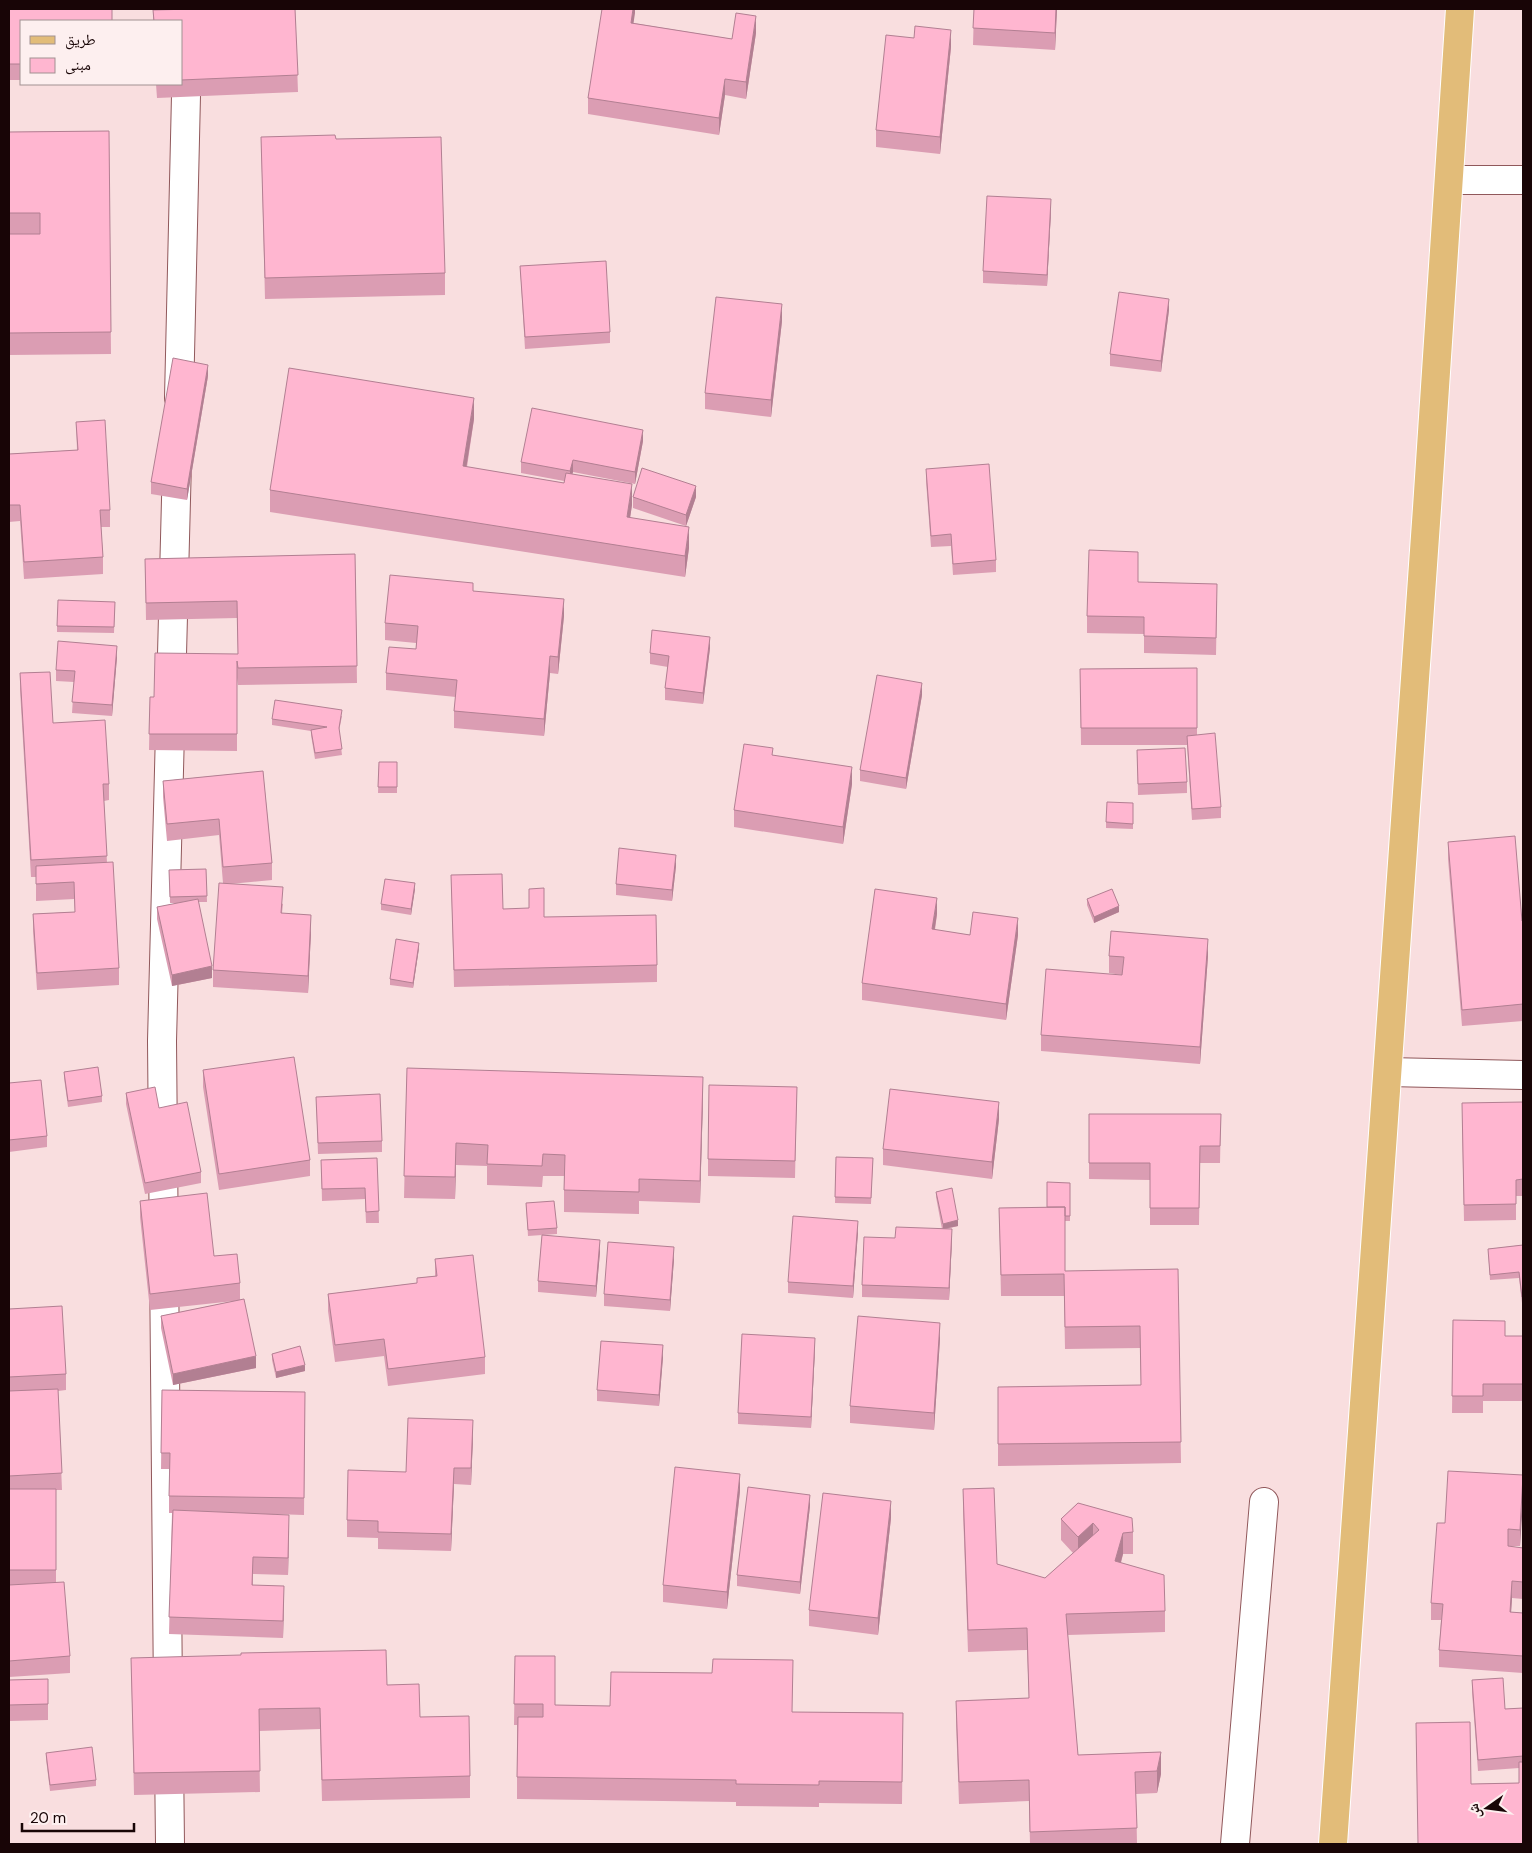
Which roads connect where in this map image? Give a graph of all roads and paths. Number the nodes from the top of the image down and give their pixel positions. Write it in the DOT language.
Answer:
graph roads {
  1 [pos="188,9"];
  2 [pos="1460,9"];
  3 [pos="1449,180"];
  4 [pos="1523,180"];
  5 [pos="1388,1072"];
  6 [pos="1523,1075"];
  7 [pos="1264,1502"];
  8 [pos="170,1844"];
  9 [pos="1235,1844"];
  10 [pos="1333,1844"];
  1 -- 8 [label="street"];
  2 -- 3 [label="main road"];
  3 -- 4 [label="street"];
  3 -- 5 [label="main road"];
  5 -- 6 [label="street"];
  5 -- 10 [label="main road"];
  7 -- 9 [label="street"];
}
